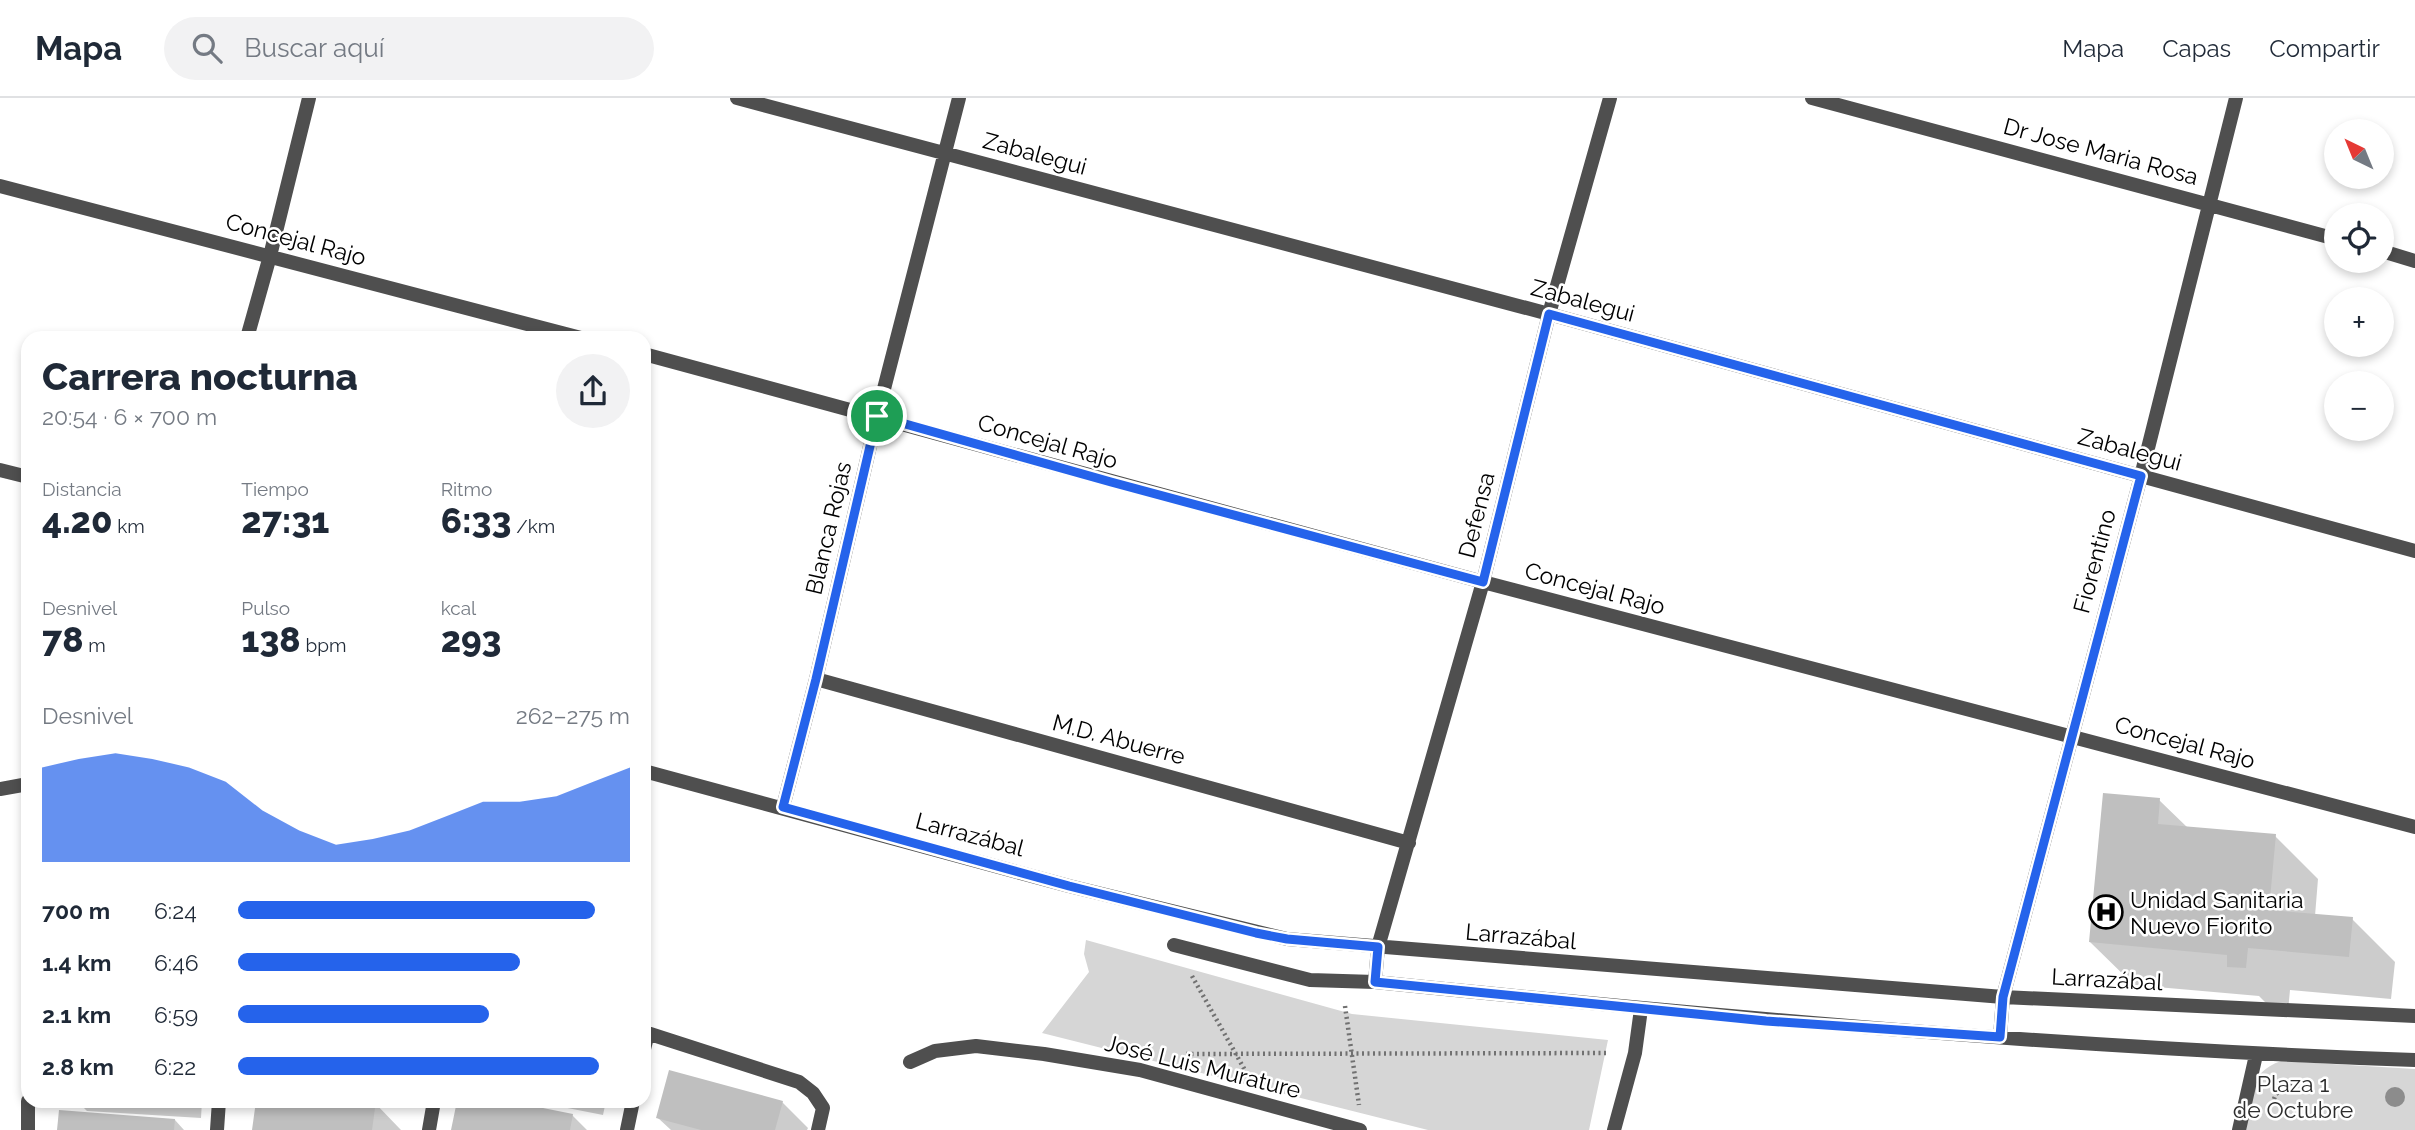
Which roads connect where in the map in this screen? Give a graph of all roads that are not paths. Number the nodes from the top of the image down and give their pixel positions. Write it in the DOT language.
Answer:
graph roads {
  1 [pos="309,98"];
  2 [pos="737,98"];
  3 [pos="960,98"];
  4 [pos="1609,98"];
  5 [pos="1812,98"];
  6 [pos="2236,98"];
  7 [pos="946,152"];
  8 [pos="0,186"];
  9 [pos="2209,204"];
  10 [pos="2324,236"];
  11 [pos="2394,255"];
  12 [pos="270,256"];
  13 [pos="2415,261"];
  14 [pos="1549,314"];
  15 [pos="249,331"];
  16 [pos="554,331"];
  17 [pos="651,357"];
  18 [pos="877,416"];
  19 [pos="0,470"];
  20 [pos="21,475"];
  21 [pos="2141,476"];
  22 [pos="2415,551"];
  23 [pos="1483,582"];
  24 [pos="816,679"];
  25 [pos="2071,735"];
  26 [pos="651,773"];
  27 [pos="21,784"];
  28 [pos="0,789"];
  29 [pos="783,807"];
  30 [pos="2415,827"];
  31 [pos="1409,843"];
  32 [pos="1174,945"];
  33 [pos="1378,947"];
  34 [pos="1375,982"];
  35 [pos="2003,997"];
  36 [pos="1641,1009"];
  37 [pos="2415,1016"];
  38 [pos="651,1034"];
  39 [pos="2000,1037"];
  40 [pos="2256,1055"];
  41 [pos="2415,1060"];
  42 [pos="910,1062"];
  43 [pos="28,1108"];
  44 [pos="219,1108"];
  45 [pos="433,1108"];
  46 [pos="631,1108"];
  47 [pos="1360,1124"];
  48 [pos="28,1130"];
  49 [pos="217,1130"];
  50 [pos="429,1130"];
  51 [pos="626,1130"];
  52 [pos="818,1130"];
  53 [pos="1614,1130"];
  54 [pos="2239,1130"];
  1 -- 12 [label="street"];
  2 -- 7 [label="street, Zabalegui"];
  3 -- 7 [label="street, Blanca Rojas"];
  4 -- 14 [label="street, Defensa"];
  5 -- 9 [label="street, Dr Jose Maria Rosa"];
  6 -- 9 [label="street, Fiorentino"];
  7 -- 14 [label="street, Zabalegui"];
  7 -- 18 [label="street, Blanca Rojas"];
  8 -- 12 [label="street, Concejal Rajo"];
  9 -- 10 [label="street, Dr Jose Maria Rosa"];
  9 -- 21 [label="street, Fiorentino"];
  11 -- 13 [label="street"];
  12 -- 15 [label="street"];
  12 -- 16 [label="street, Concejal Rajo"];
  14 -- 21 [label="street, Zabalegui"];
  14 -- 23 [label="street, Defensa"];
  17 -- 18 [label="street, Concejal Rajo"];
  18 -- 23 [label="street, Concejal Rajo"];
  18 -- 24 [label="street, Blanca Rojas"];
  19 -- 20 [label="street"];
  21 -- 22 [label="street, Zabalegui"];
  21 -- 25 [label="street, Fiorentino"];
  23 -- 25 [label="street, Concejal Rajo"];
  23 -- 31 [label="street, Defensa"];
  24 -- 29 [label="street, Blanca Rojas"];
  24 -- 31 [label="street, M.D. Abuerre"];
  25 -- 30 [label="street, Concejal Rajo"];
  25 -- 35 [label="street, Fiorentino"];
  26 -- 29 [label="street, Larrazábal"];
  27 -- 28 [label="street"];
  29 -- 33 [label="street, Larrazábal"];
  31 -- 33 [label="street, Defensa"];
  32 -- 34 [label="street"];
  33 -- 34 [label="street, Defensa"];
  33 -- 35 [label="street, Larrazábal"];
  34 -- 36 [label="street"];
  35 -- 37 [label="street, Larrazábal"];
  35 -- 39 [label="street, Fiorentino"];
  36 -- 39 [label="street"];
  36 -- 53 [label="street"];
  38 -- 52 [label="street"];
  39 -- 40 [label="street"];
  40 -- 41 [label="street"];
  40 -- 54 [label="street"];
  42 -- 47 [label="street, José Luis Murature"];
  43 -- 48 [label="street"];
  44 -- 49 [label="street"];
  45 -- 50 [label="street"];
  46 -- 51 [label="street"];
}
